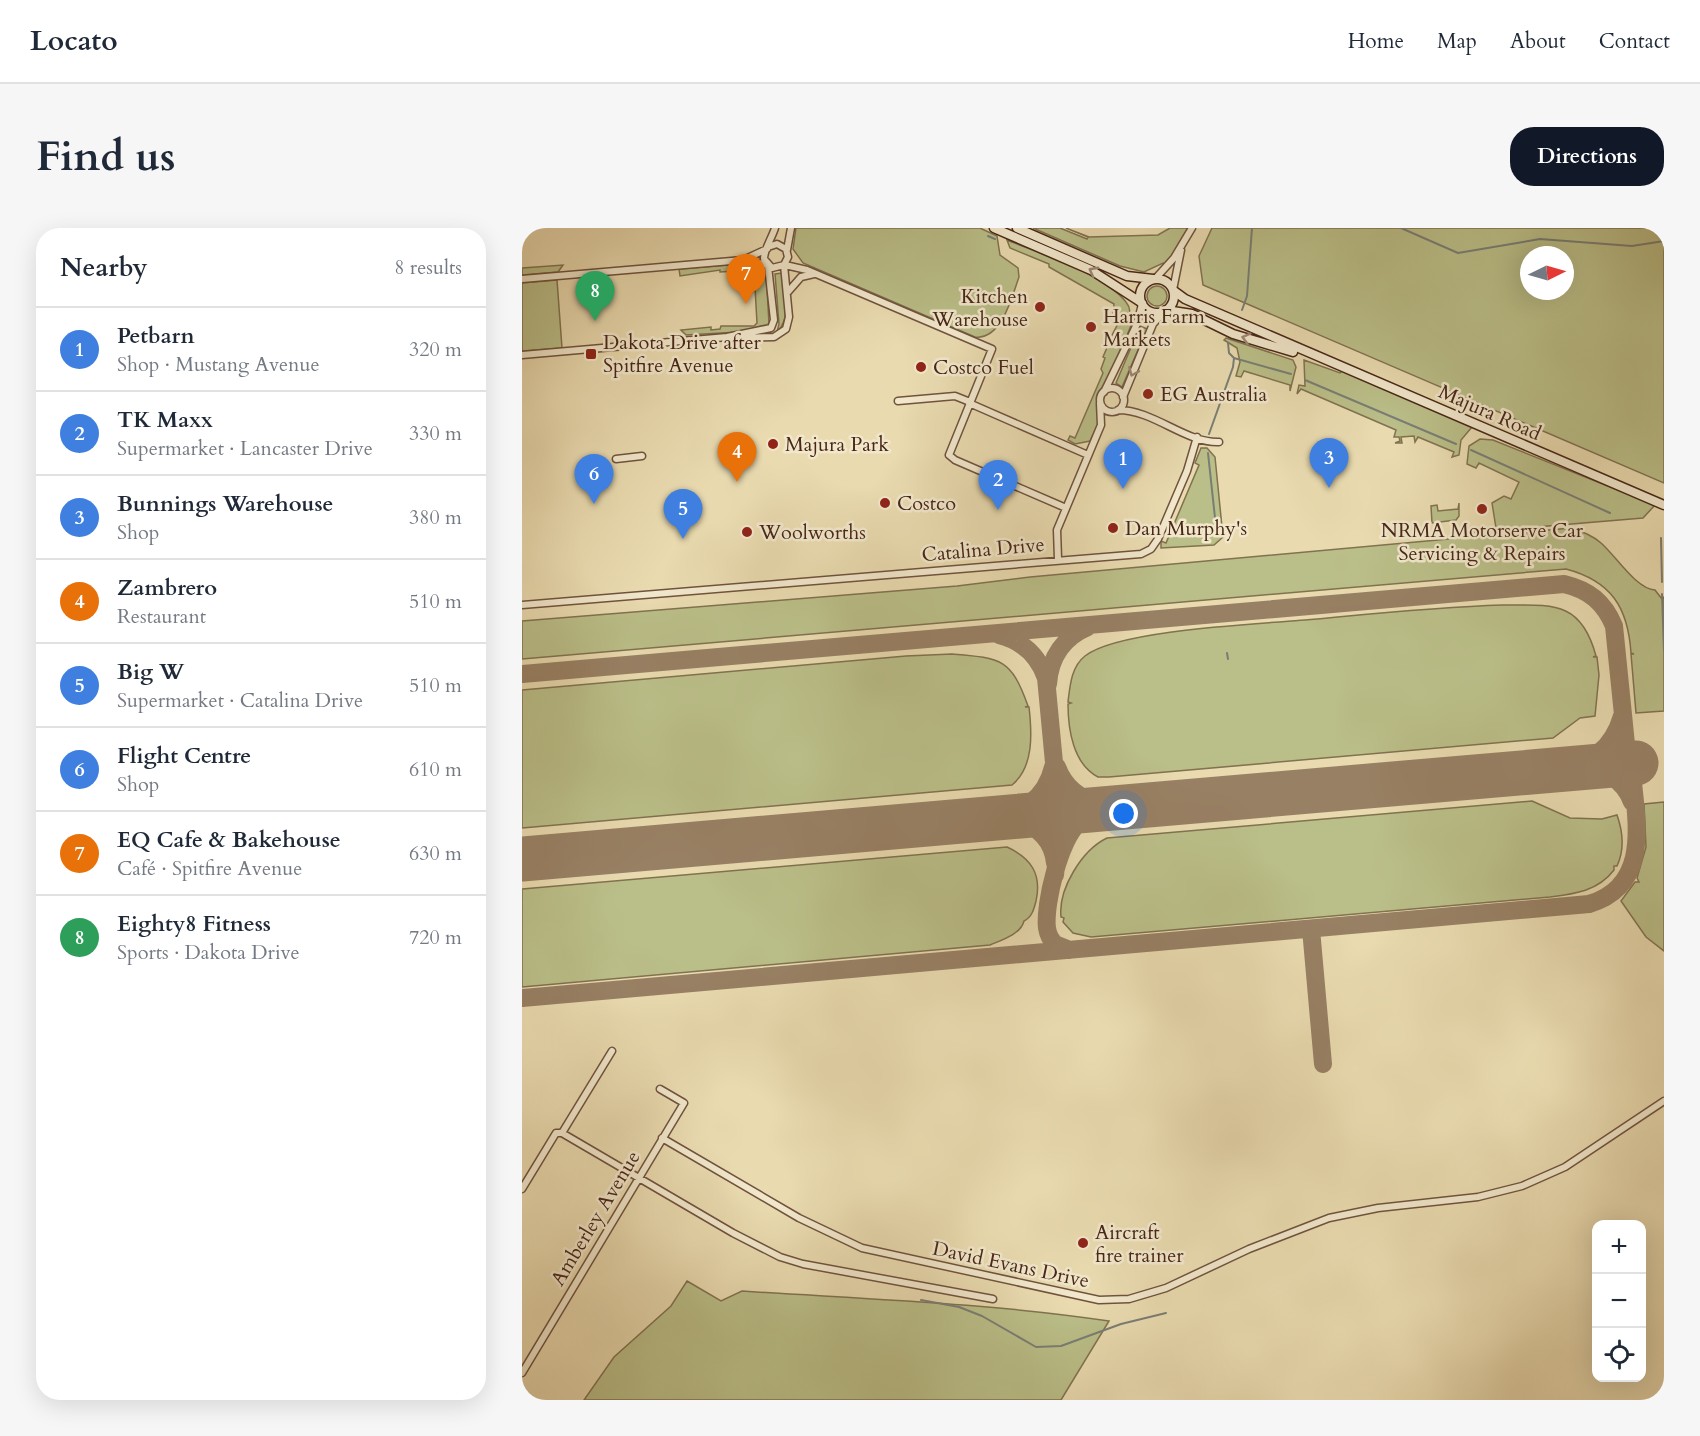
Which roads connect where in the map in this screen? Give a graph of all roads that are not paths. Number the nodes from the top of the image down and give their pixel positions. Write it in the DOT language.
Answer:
graph roads {
  1 [pos="775,228"];
  2 [pos="791,228"];
  3 [pos="994,228"];
  4 [pos="1017,228"];
  5 [pos="1192,228"];
  6 [pos="1183,244"];
  7 [pos="768,248"];
  8 [pos="787,251"];
  9 [pos="743,260"];
  10 [pos="768,265"];
  11 [pos="785,265"];
  12 [pos="807,270"];
  13 [pos="819,275"];
  14 [pos="522,279"];
  15 [pos="1154,279"];
  16 [pos="1174,290"];
  17 [pos="787,293"];
  18 [pos="1142,303"];
  19 [pos="1165,311"];
  20 [pos="727,337"];
  21 [pos="1303,352"];
  22 [pos="522,355"];
  23 [pos="1104,392"];
  24 [pos="1123,398"];
  25 [pos="898,401"];
  26 [pos="1100,402"];
  27 [pos="969,403"];
  28 [pos="1117,411"];
  29 [pos="1137,411"];
  30 [pos="1101,425"];
  31 [pos="1197,437"];
  32 [pos="1219,442"];
  33 [pos="1088,455"];
  34 [pos="642,456"];
  35 [pos="616,459"];
  36 [pos="1664,505"];
  37 [pos="1066,508"];
  38 [pos="1058,559"];
  39 [pos="522,605"];
  40 [pos="612,1051"];
  41 [pos="660,1089"];
  42 [pos="1664,1101"];
  43 [pos="562,1133"];
  44 [pos="662,1138"];
  45 [pos="639,1178"];
  46 [pos="522,1189"];
  47 [pos="993,1299"];
  48 [pos="522,1373"];
  1 -- 7 [label="street"];
  2 -- 8 [label="street"];
  18 -- 3 [label="main road, one-way"];
  4 -- 15 [label="main road"];
  5 -- 6 [label="street"];
  6 -- 15 [label="street"];
  6 -- 16 [label="street"];
  7 -- 8 [label="street"];
  7 -- 9 [label="street"];
  7 -- 10 [label="street"];
  8 -- 11 [label="street"];
  8 -- 12 [label="street"];
  9 -- 10 [label="street"];
  9 -- 14 [label="street"];
  10 -- 11 [label="street"];
  10 -- 20 [label="street"];
  11 -- 12 [label="street"];
  11 -- 17 [label="street"];
  12 -- 13 [label="street"];
  13 -- 17 [label="street"];
  13 -- 27 [label="street"];
  15 -- 16 [label="main road"];
  15 -- 18 [label="main road"];
  16 -- 19 [label="main road"];
  16 -- 21 [label="main road, Majura Road"];
  17 -- 20 [label="street"];
  18 -- 19 [label="main road"];
  18 -- 23 [label="street"];
  21 -- 19 [label="main road, Majura Road, one-way"];
  19 -- 24 [label="street, one-way"];
  20 -- 22 [label="street"];
  21 -- 36 [label="main road, Majura Road"];
  23 -- 24 [label="street"];
  23 -- 26 [label="street"];
  24 -- 28 [label="street"];
  24 -- 29 [label="street"];
  25 -- 27 [label="street"];
  26 -- 28 [label="street"];
  26 -- 30 [label="street"];
  27 -- 33 [label="street"];
  27 -- 37 [label="street"];
  28 -- 29 [label="street"];
  28 -- 30 [label="street"];
  29 -- 31 [label="street"];
  30 -- 33 [label="street"];
  31 -- 32 [label="street"];
  31 -- 38 [label="street, Catalina Drive"];
  33 -- 37 [label="street"];
  34 -- 35 [label="street"];
  37 -- 38 [label="street"];
  38 -- 39 [label="street, Catalina Drive"];
  40 -- 43 [label="street"];
  41 -- 44 [label="street, Amberley Avenue"];
  42 -- 44 [label="street, David Evans Drive"];
  43 -- 45 [label="street"];
  43 -- 46 [label="street"];
  44 -- 45 [label="street, Amberley Avenue"];
  45 -- 47 [label="street"];
  45 -- 48 [label="street, Amberley Avenue"];
}
